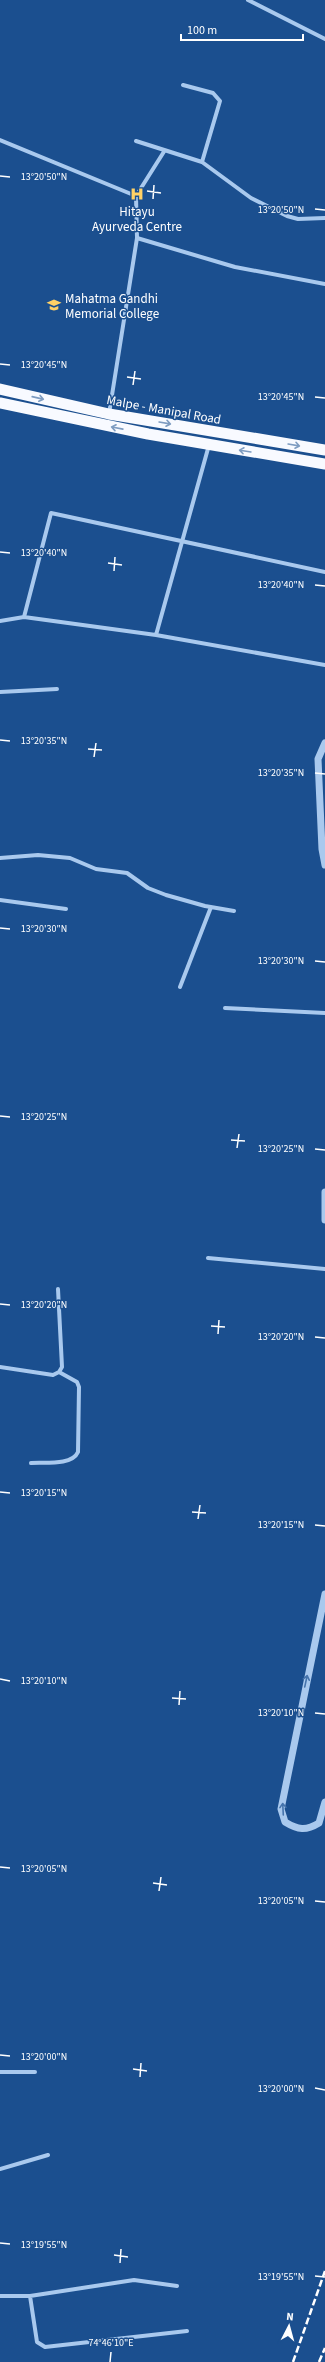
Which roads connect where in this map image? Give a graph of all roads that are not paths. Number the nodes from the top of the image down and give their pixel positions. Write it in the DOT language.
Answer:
graph roads {
  1 [pos="248,0"];
  2 [pos="325,39"];
  3 [pos="183,85"];
  4 [pos="0,140"];
  5 [pos="136,140"];
  6 [pos="165,150"];
  7 [pos="202,162"];
  8 [pos="136,196"];
  9 [pos="325,218"];
  10 [pos="137,238"];
  11 [pos="325,284"];
  12 [pos="0,389"];
  13 [pos="0,403"];
  14 [pos="109,414"];
  15 [pos="209,445"];
  16 [pos="325,450"];
  17 [pos="325,464"];
  18 [pos="184,541"];
  19 [pos="325,572"];
  20 [pos="24,617"];
  21 [pos="0,621"];
  22 [pos="156,635"];
  23 [pos="325,665"];
  24 [pos="57,689"];
  25 [pos="0,692"];
  26 [pos="325,743"];
  27 [pos="0,858"];
  28 [pos="325,864"];
  29 [pos="0,900"];
  30 [pos="211,907"];
  31 [pos="66,909"];
  32 [pos="234,911"];
  33 [pos="180,987"];
  34 [pos="225,1008"];
  35 [pos="325,1013"];
  36 [pos="325,1192"];
  37 [pos="325,1220"];
  38 [pos="208,1258"];
  39 [pos="325,1269"];
  40 [pos="58,1289"];
  41 [pos="0,1366"];
  42 [pos="59,1372"];
  43 [pos="31,1463"];
  44 [pos="325,1595"];
  45 [pos="325,1802"];
  46 [pos="0,2072"];
  47 [pos="35,2072"];
  48 [pos="48,2155"];
  49 [pos="0,2169"];
  50 [pos="177,2286"];
  51 [pos="0,2296"];
  52 [pos="30,2296"];
  53 [pos="187,2331"];
  1 -- 2 [label="street"];
  3 -- 7 [label="street"];
  4 -- 8 [label="street"];
  5 -- 6 [label="street"];
  6 -- 7 [label="street"];
  6 -- 8 [label="street"];
  7 -- 9 [label="street"];
  8 -- 10 [label="street"];
  10 -- 11 [label="street"];
  10 -- 14 [label="street"];
  12 -- 14 [label="highway, Malpe - Manipal Road, one-way"];
  15 -- 13 [label="highway, Malpe - Manipal Road, one-way"];
  14 -- 16 [label="highway, Malpe - Manipal Road, one-way"];
  17 -- 15 [label="highway, Malpe - Manipal Road, one-way"];
  15 -- 18 [label="street"];
  18 -- 19 [label="street"];
  18 -- 20 [label="street"];
  18 -- 22 [label="street"];
  20 -- 21 [label="street"];
  20 -- 22 [label="street"];
  22 -- 23 [label="street"];
  24 -- 25 [label="street"];
  26 -- 28 [label="street"];
  27 -- 30 [label="street"];
  29 -- 31 [label="street"];
  30 -- 32 [label="street"];
  30 -- 33 [label="street"];
  34 -- 35 [label="street"];
  36 -- 37 [label="street"];
  38 -- 39 [label="street"];
  40 -- 42 [label="street"];
  41 -- 42 [label="street"];
  42 -- 43 [label="street"];
  45 -- 44 [label="street, one-way"];
  46 -- 47 [label="street"];
  48 -- 49 [label="street"];
  50 -- 52 [label="street"];
  51 -- 52 [label="street"];
  52 -- 53 [label="street"];
}
